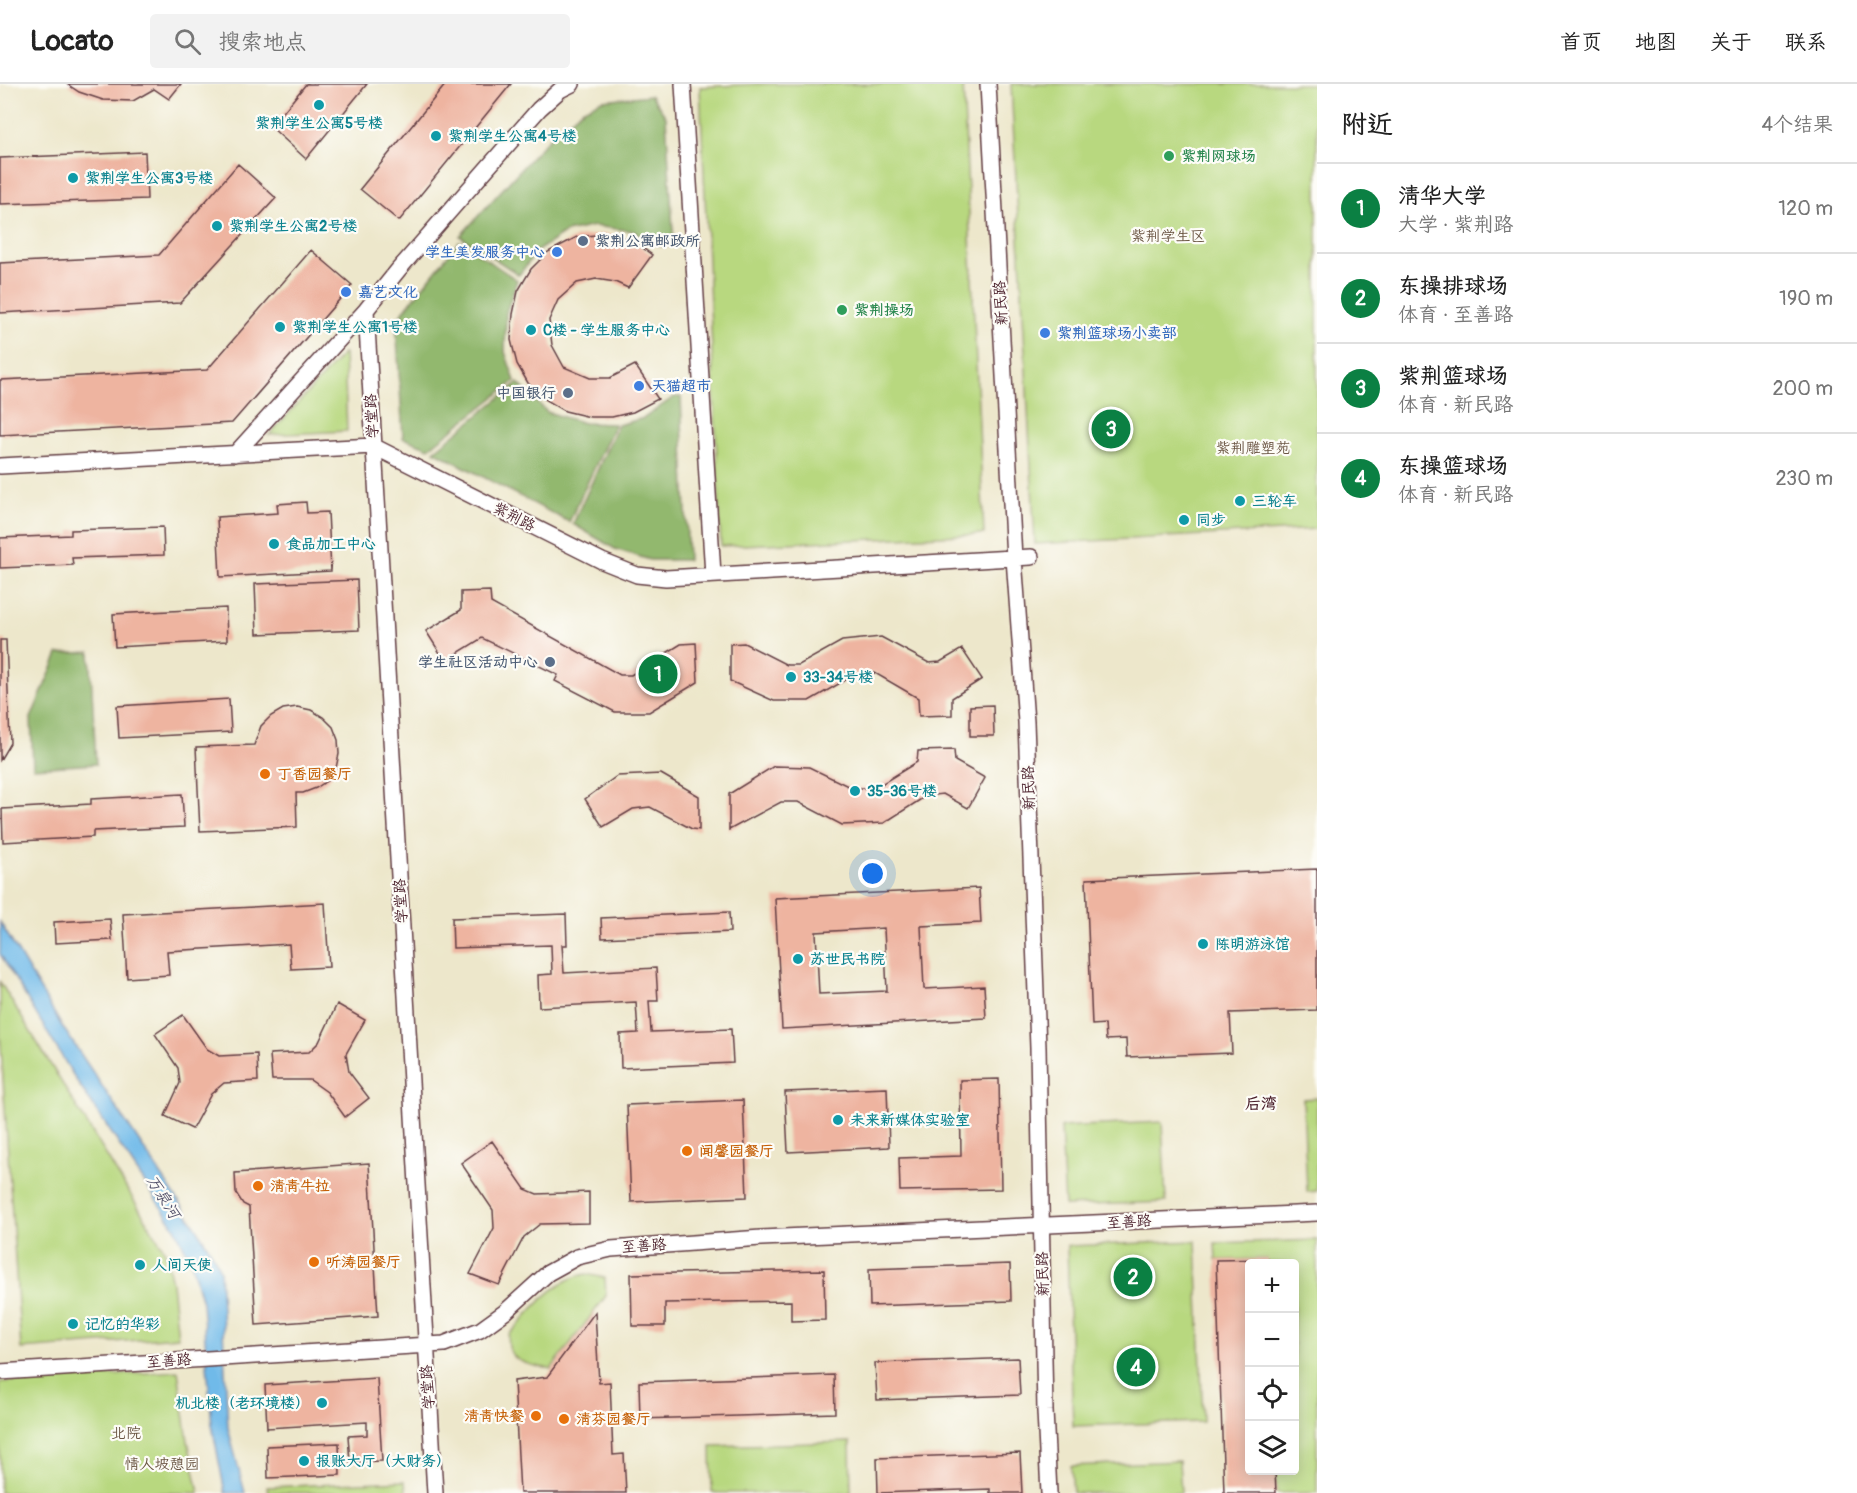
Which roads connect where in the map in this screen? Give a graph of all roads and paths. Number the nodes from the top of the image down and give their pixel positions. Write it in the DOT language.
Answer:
graph roads {
  1 [pos="572,84"];
  2 [pos="683,84"];
  3 [pos="988,84"];
  4 [pos="366,310"];
  5 [pos="373,446"];
  6 [pos="236,454"];
  7 [pos="0,466"];
  8 [pos="1031,557"];
  9 [pos="1014,558"];
  10 [pos="713,575"];
  11 [pos="1317,1213"];
  12 [pos="1042,1226"];
  13 [pos="425,1346"];
  14 [pos="0,1372"];
  15 [pos="435,1493"];
  16 [pos="1049,1493"];
  1 -- 4 [label="street"];
  2 -- 10 [label="street"];
  3 -- 9 [label="street, 新民路"];
  4 -- 5 [label="street, 学堂路"];
  4 -- 6 [label="street"];
  5 -- 6 [label="street"];
  5 -- 10 [label="street, 紫荆路"];
  5 -- 13 [label="street, 学堂路"];
  6 -- 7 [label="street"];
  8 -- 9 [label="street, 紫荆路"];
  9 -- 10 [label="street, 紫荆路"];
  9 -- 12 [label="street, 新民路"];
  11 -- 12 [label="street, 至善路"];
  12 -- 13 [label="street, 至善路"];
  12 -- 16 [label="street, 新民路"];
  13 -- 14 [label="street, 至善路"];
  13 -- 15 [label="street, 学堂路"];
}
